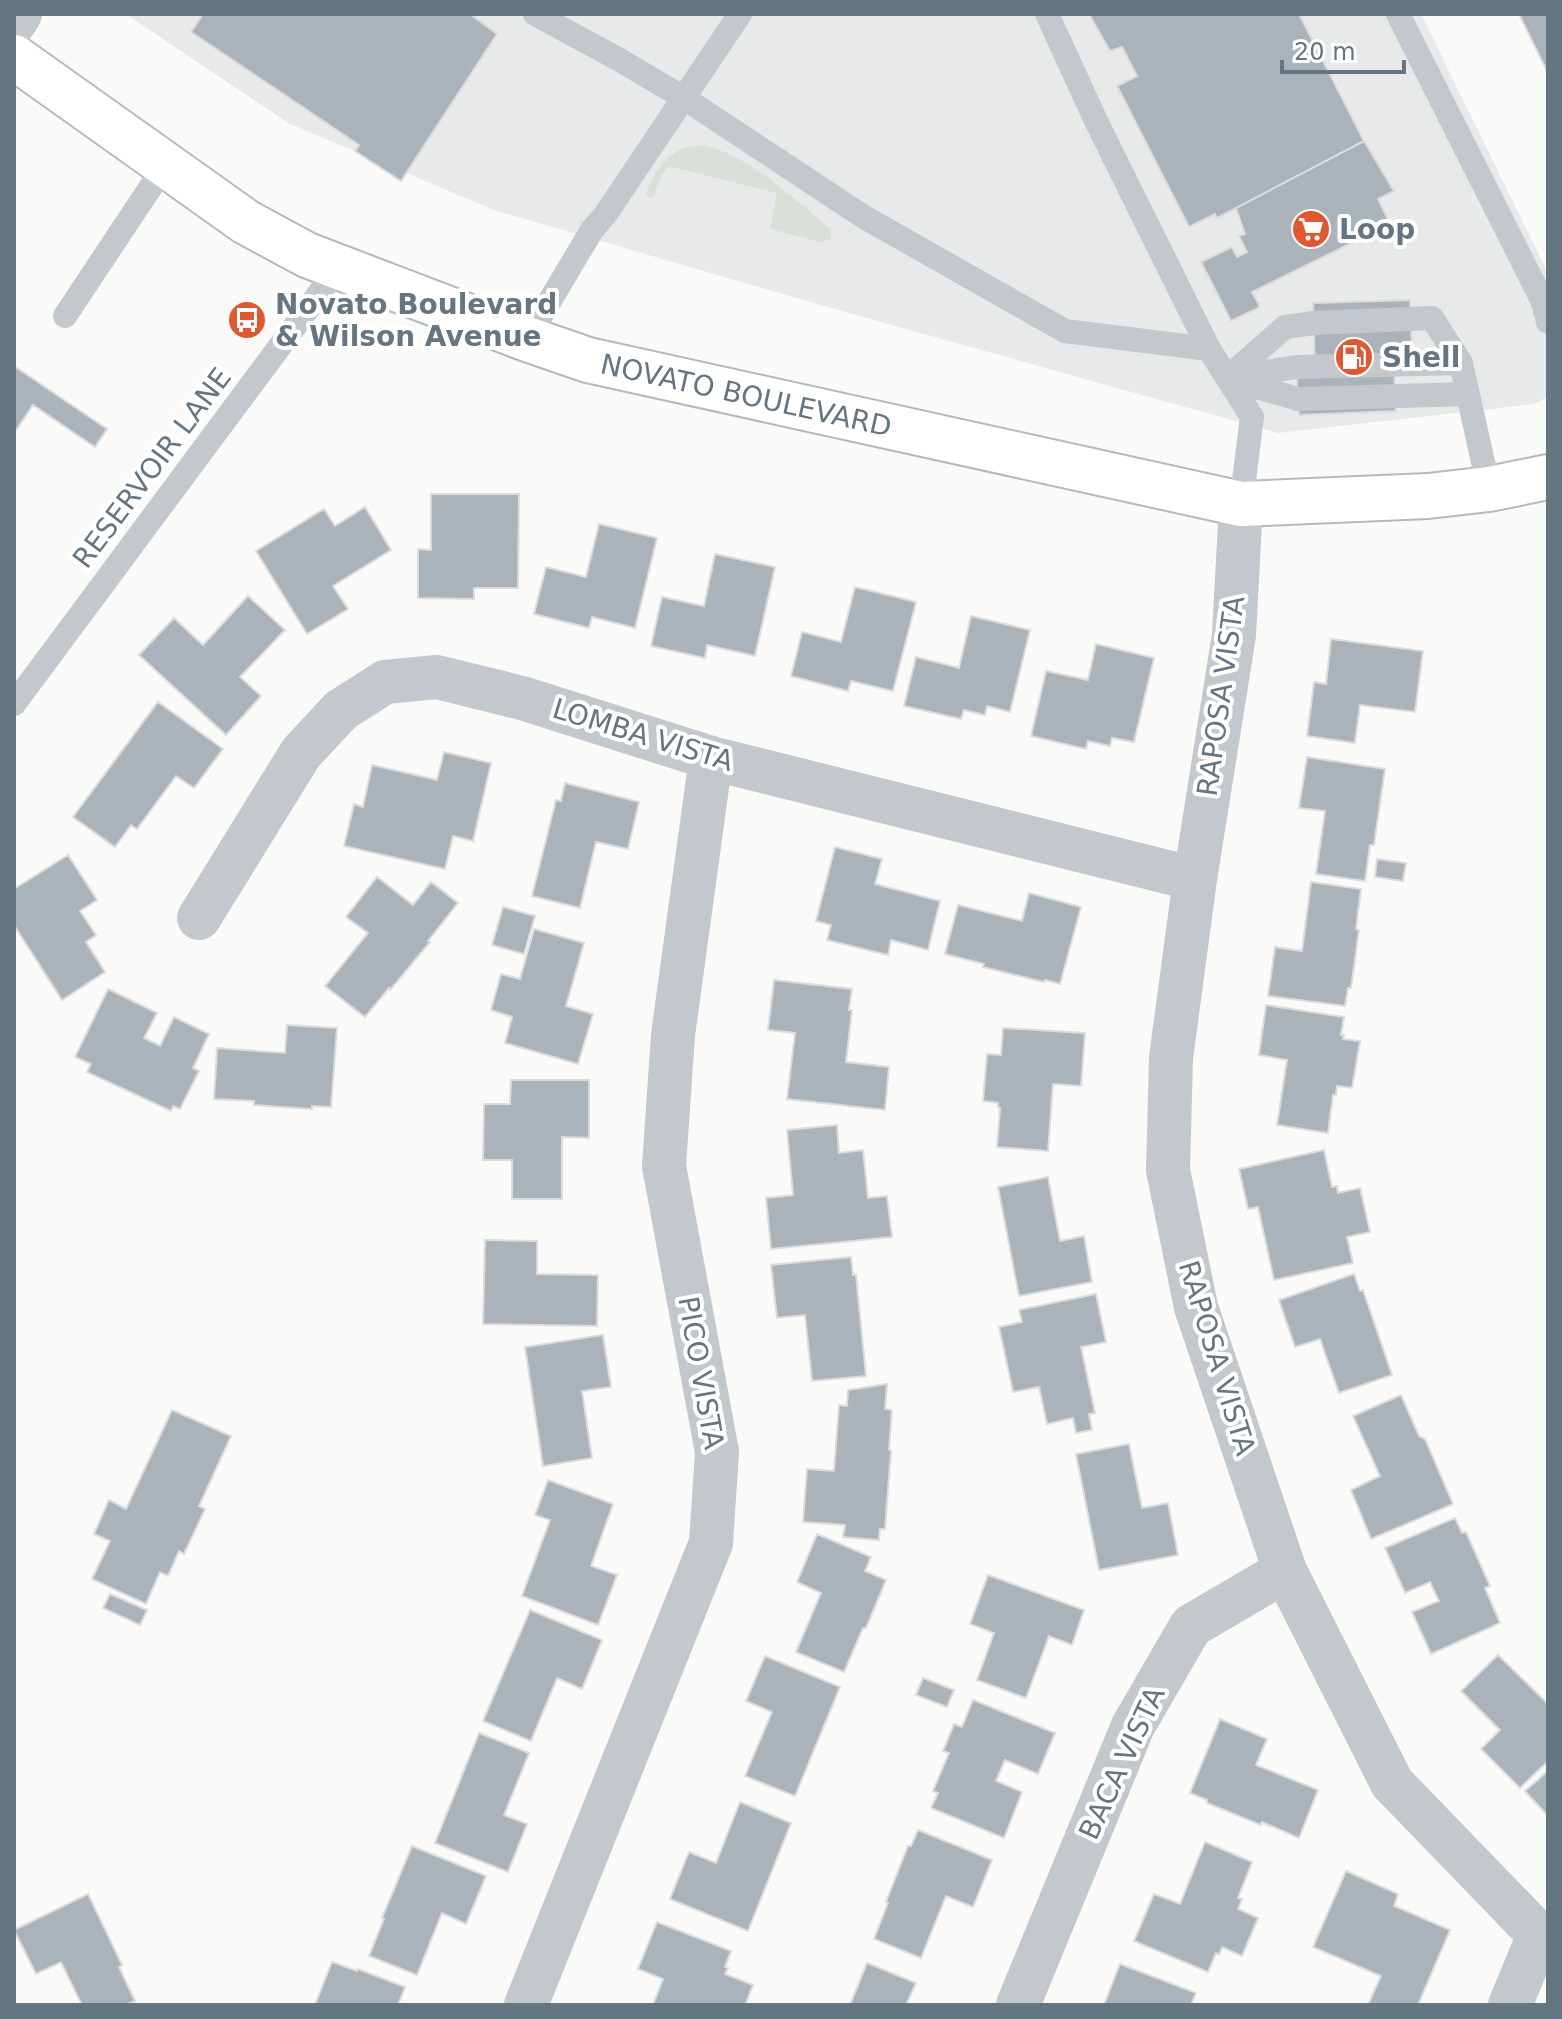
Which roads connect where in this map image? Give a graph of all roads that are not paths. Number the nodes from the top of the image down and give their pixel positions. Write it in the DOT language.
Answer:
graph roads {
  1 [pos="20,14"];
  2 [pos="535,14"];
  3 [pos="740,14"];
  4 [pos="1047,14"];
  5 [pos="1398,14"];
  6 [pos="16,53"];
  7 [pos="684,98"];
  8 [pos="166,164"];
  9 [pos="338,268"];
  10 [pos="65,316"];
  11 [pos="1548,322"];
  12 [pos="527,339"];
  13 [pos="1209,349"];
  14 [pos="1461,363"];
  15 [pos="1227,378"];
  16 [pos="1467,394"];
  17 [pos="1548,477"];
  18 [pos="1489,489"];
  19 [pos="1241,504"];
  20 [pos="14,704"];
  21 [pos="711,758"];
  22 [pos="1195,879"];
  23 [pos="199,918"];
  24 [pos="1285,1571"];
  25 [pos="1544,1937"];
  26 [pos="526,2005"];
  27 [pos="1018,2005"];
  28 [pos="1510,2005"];
  1 -- 6 [label="street"];
  2 -- 7 [label="lane"];
  3 -- 7 [label="lane"];
  4 -- 13 [label="lane"];
  5 -- 11 [label="lane"];
  6 -- 8 [label="main road, NOVATO BOULEVARD"];
  7 -- 12 [label="lane"];
  7 -- 13 [label="lane"];
  8 -- 9 [label="main road, NOVATO BOULEVARD"];
  8 -- 10 [label="lane"];
  9 -- 12 [label="main road, NOVATO BOULEVARD"];
  9 -- 20 [label="lane, RESERVOIR LANE"];
  12 -- 19 [label="main road, NOVATO BOULEVARD"];
  13 -- 15 [label="lane"];
  14 -- 15 [label="lane"];
  14 -- 15 [label="lane"];
  14 -- 16 [label="lane"];
  15 -- 16 [label="lane"];
  15 -- 19 [label="lane"];
  16 -- 18 [label="lane"];
  17 -- 18 [label="main road, NOVATO BOULEVARD"];
  18 -- 19 [label="main road, NOVATO BOULEVARD"];
  19 -- 22 [label="street, RAPOSA VISTA"];
  21 -- 22 [label="street, LOMBA VISTA"];
  21 -- 23 [label="street, LOMBA VISTA"];
  21 -- 26 [label="street, PICO VISTA"];
  22 -- 24 [label="street, RAPOSA VISTA"];
  24 -- 25 [label="street, RAPOSA VISTA"];
  24 -- 27 [label="street, BACA VISTA"];
  25 -- 28 [label="street"];
}
